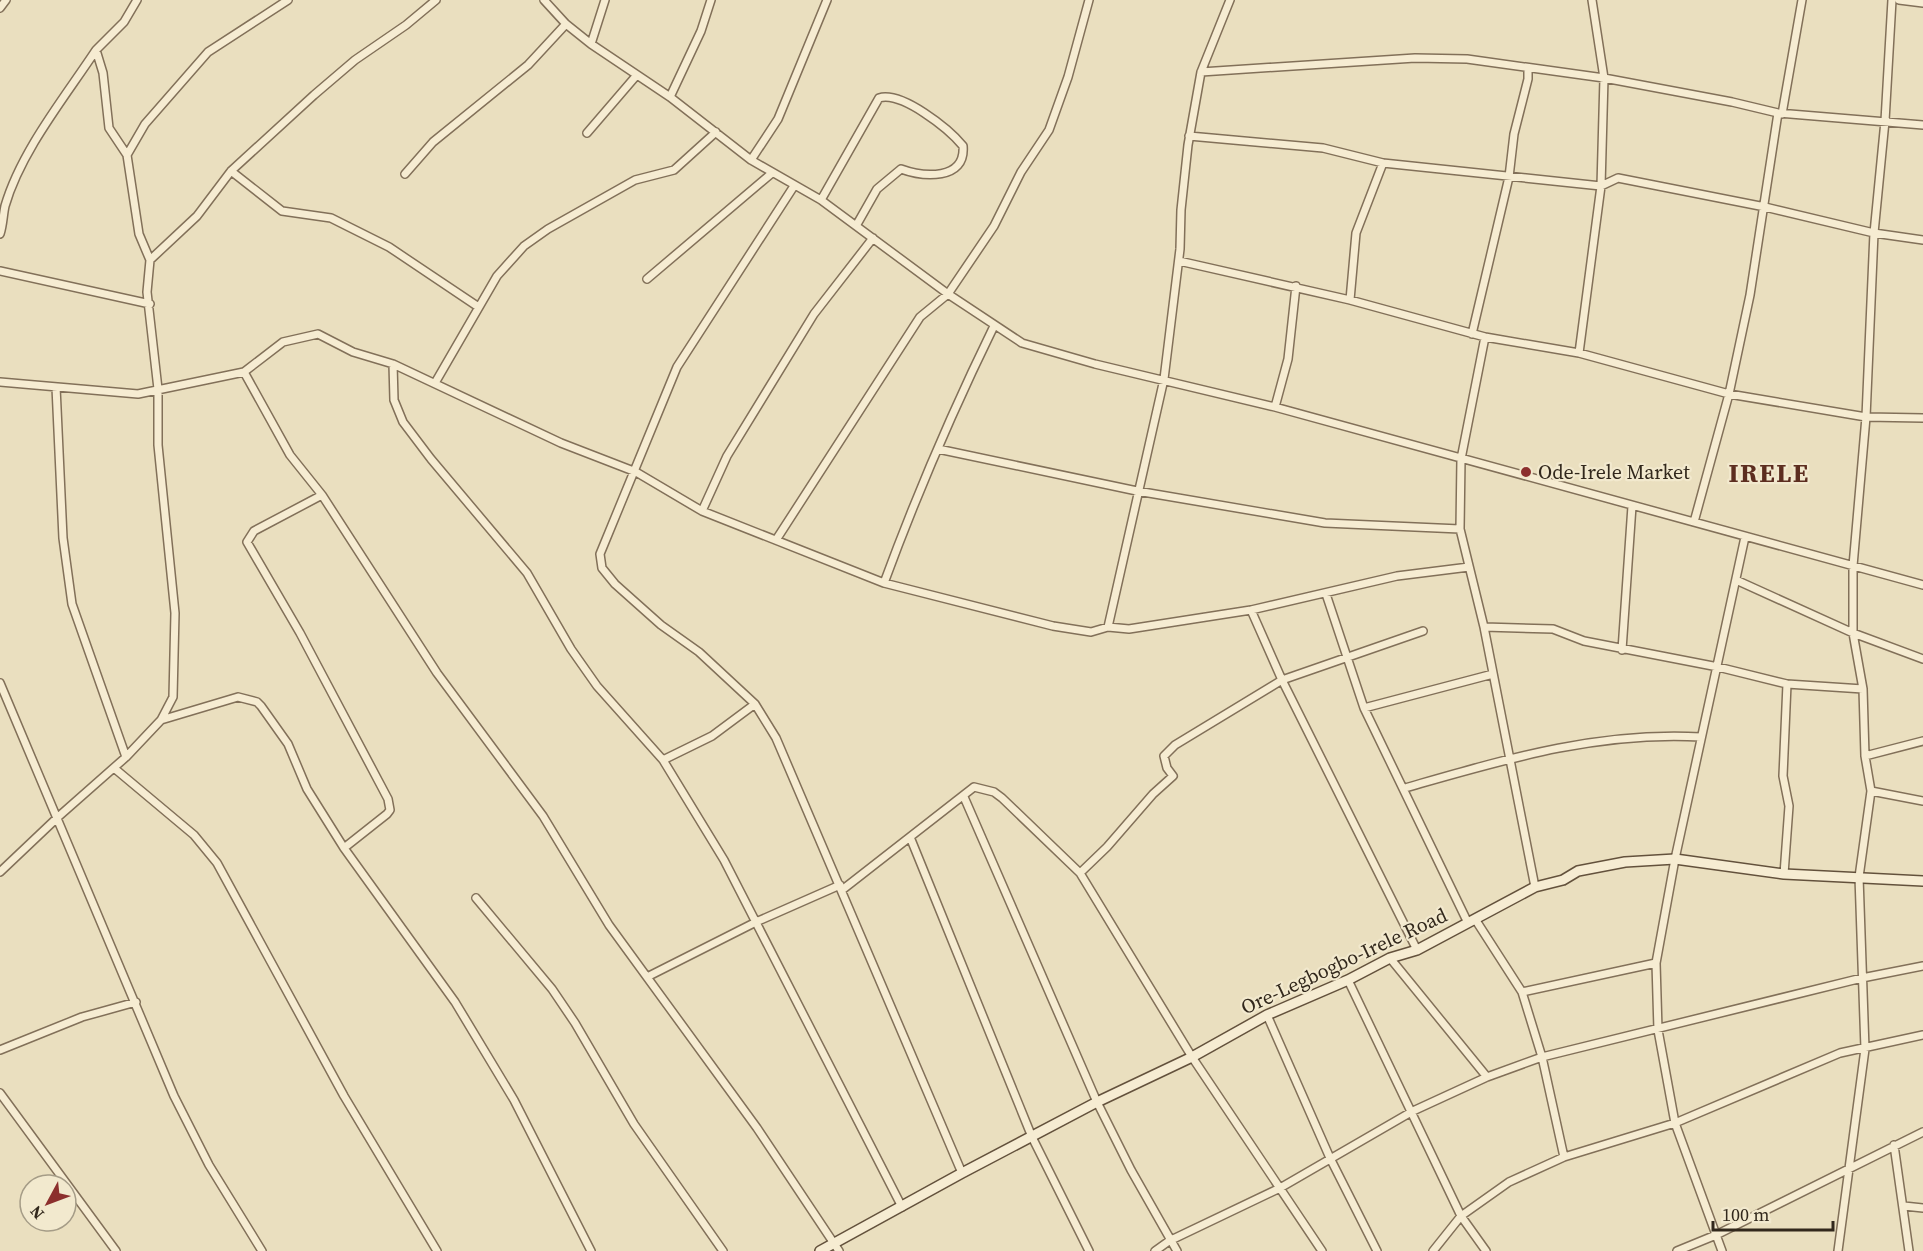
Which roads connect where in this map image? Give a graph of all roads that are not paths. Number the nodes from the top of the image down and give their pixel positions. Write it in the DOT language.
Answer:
graph roads {
  1 [pos="6,0"];
  2 [pos="137,0"];
  3 [pos="288,0"];
  4 [pos="436,0"];
  5 [pos="544,0"];
  6 [pos="605,0"];
  7 [pos="711,0"];
  8 [pos="827,0"];
  9 [pos="1089,0"];
  10 [pos="1230,0"];
  11 [pos="1592,0"];
  12 [pos="1802,0"];
  13 [pos="1892,0"];
  14 [pos="1899,0"];
  15 [pos="1923,3"];
  16 [pos="0,8"];
  17 [pos="566,24"];
  18 [pos="591,44"];
  19 [pos="96,50"];
  20 [pos="1528,68"];
  21 [pos="1201,72"];
  22 [pos="636,76"];
  23 [pos="1604,78"];
  24 [pos="670,98"];
  25 [pos="1780,113"];
  26 [pos="1885,122"];
  27 [pos="1923,125"];
  28 [pos="716,132"];
  29 [pos="586,133"];
  30 [pos="1189,136"];
  31 [pos="127,154"];
  32 [pos="752,160"];
  33 [pos="1383,163"];
  34 [pos="231,171"];
  35 [pos="772,173"];
  36 [pos="405,174"];
  37 [pos="1509,177"];
  38 [pos="794,186"];
  39 [pos="1600,186"];
  40 [pos="821,200"];
  41 [pos="1765,207"];
  42 [pos="856,226"];
  43 [pos="1874,233"];
  44 [pos="0,234"];
  45 [pos="873,238"];
  46 [pos="1923,240"];
  47 [pos="150,260"];
  48 [pos="1179,261"];
  49 [pos="0,272"];
  50 [pos="646,279"];
  51 [pos="1296,286"];
  52 [pos="948,294"];
  53 [pos="1350,300"];
  54 [pos="150,304"];
  55 [pos="477,306"];
  56 [pos="994,326"];
  57 [pos="1472,334"];
  58 [pos="1485,337"];
  59 [pos="1579,353"];
  60 [pos="393,364"];
  61 [pos="244,372"];
  62 [pos="1164,379"];
  63 [pos="0,382"];
  64 [pos="435,383"];
  65 [pos="56,387"];
  66 [pos="158,389"];
  67 [pos="1729,394"];
  68 [pos="1275,406"];
  69 [pos="1866,417"];
  70 [pos="1923,418"];
  71 [pos="938,449"];
  72 [pos="1461,459"];
  73 [pos="636,472"];
  74 [pos="1137,491"];
  75 [pos="322,495"];
  76 [pos="1632,506"];
  77 [pos="702,511"];
  78 [pos="1694,522"];
  79 [pos="1460,529"];
  80 [pos="1745,537"];
  81 [pos="776,540"];
  82 [pos="1853,566"];
  83 [pos="1469,567"];
  84 [pos="1736,580"];
  85 [pos="884,583"];
  86 [pos="1923,585"];
  87 [pos="1326,594"];
  88 [pos="1251,610"];
  89 [pos="1108,627"];
  90 [pos="1484,627"];
  91 [pos="1423,631"];
  92 [pos="1853,633"];
  93 [pos="1622,650"];
  94 [pos="1923,659"];
  95 [pos="1346,660"];
  96 [pos="1718,667"];
  97 [pos="1493,674"];
  98 [pos="1282,680"];
  99 [pos="0,683"];
  100 [pos="1788,684"];
  101 [pos="1863,689"];
  102 [pos="755,704"];
  103 [pos="1364,708"];
  104 [pos="161,720"];
  105 [pos="1701,737"];
  106 [pos="1923,741"];
  107 [pos="1865,756"];
  108 [pos="126,757"];
  109 [pos="1511,757"];
  110 [pos="663,760"];
  111 [pos="114,768"];
  112 [pos="1405,788"];
  113 [pos="1871,791"];
  114 [pos="964,797"];
  115 [pos="1923,801"];
  116 [pos="58,817"];
  117 [pos="910,837"];
  118 [pos="344,848"];
  119 [pos="1675,859"];
  120 [pos="0,872"];
  121 [pos="1080,873"];
  122 [pos="1784,874"];
  123 [pos="1859,877"];
  124 [pos="1923,881"];
  125 [pos="841,887"];
  126 [pos="1536,887"];
  127 [pos="476,898"];
  128 [pos="1471,921"];
  129 [pos="756,922"];
  130 [pos="1417,950"];
  131 [pos="1390,958"];
  132 [pos="1656,963"];
  133 [pos="1923,966"];
  134 [pos="647,977"];
  135 [pos="1862,978"];
  136 [pos="1348,980"];
  137 [pos="1522,992"];
  138 [pos="136,1002"];
  139 [pos="1266,1015"];
  140 [pos="1658,1030"];
  141 [pos="1923,1035"];
  142 [pos="1864,1049"];
  143 [pos="0,1050"];
  144 [pos="1192,1057"];
  145 [pos="1542,1057"];
  146 [pos="1487,1077"];
  147 [pos="0,1093"];
  148 [pos="1097,1102"];
  149 [pos="1413,1111"];
  150 [pos="1676,1123"];
  151 [pos="1923,1132"];
  152 [pos="1032,1137"];
  153 [pos="1894,1144"];
  154 [pos="1564,1157"];
  155 [pos="1330,1158"];
  156 [pos="1848,1169"];
  157 [pos="962,1173"];
  158 [pos="1280,1188"];
  159 [pos="1904,1206"];
  160 [pos="902,1207"];
  161 [pos="1923,1208"];
  162 [pos="1461,1216"];
  163 [pos="1716,1235"];
  164 [pos="1169,1241"];
  165 [pos="836,1247"];
  166 [pos="116,1251"];
  167 [pos="262,1251"];
  168 [pos="437,1251"];
  169 [pos="591,1251"];
  170 [pos="723,1251"];
  171 [pos="820,1251"];
  172 [pos="1089,1251"];
  173 [pos="1155,1251"];
  174 [pos="1177,1251"];
  175 [pos="1322,1251"];
  176 [pos="1377,1251"];
  177 [pos="1433,1251"];
  178 [pos="1486,1251"];
  179 [pos="1677,1251"];
  180 [pos="1722,1251"];
  181 [pos="1838,1251"];
  182 [pos="1909,1251"];
  1 -- 16 [label="street"];
  2 -- 19 [label="street"];
  3 -- 31 [label="street"];
  4 -- 34 [label="street"];
  5 -- 17 [label="street"];
  6 -- 18 [label="street"];
  7 -- 24 [label="street"];
  8 -- 32 [label="street"];
  9 -- 52 [label="street"];
  10 -- 21 [label="street"];
  11 -- 23 [label="street"];
  12 -- 25 [label="street"];
  13 -- 26 [label="street"];
  14 -- 15 [label="street"];
  17 -- 18 [label="street"];
  17 -- 36 [label="street"];
  18 -- 22 [label="street"];
  19 -- 31 [label="street"];
  19 -- 44 [label="street"];
  20 -- 21 [label="street"];
  20 -- 23 [label="street"];
  20 -- 37 [label="street"];
  21 -- 30 [label="street"];
  22 -- 24 [label="street"];
  22 -- 29 [label="street"];
  23 -- 25 [label="street"];
  23 -- 39 [label="street"];
  24 -- 28 [label="street"];
  25 -- 26 [label="street"];
  25 -- 41 [label="street"];
  26 -- 27 [label="street"];
  26 -- 43 [label="street"];
  28 -- 32 [label="street"];
  28 -- 55 [label="street"];
  30 -- 33 [label="street"];
  30 -- 48 [label="street"];
  31 -- 47 [label="street"];
  32 -- 35 [label="street"];
  33 -- 37 [label="street"];
  33 -- 53 [label="street"];
  34 -- 47 [label="street"];
  34 -- 55 [label="street"];
  35 -- 38 [label="street"];
  35 -- 50 [label="street"];
  37 -- 39 [label="street"];
  37 -- 57 [label="street"];
  38 -- 40 [label="street"];
  38 -- 73 [label="street"];
  39 -- 41 [label="street"];
  39 -- 59 [label="street"];
  40 -- 42 [label="street"];
  40 -- 42 [label="street"];
  41 -- 43 [label="street"];
  41 -- 67 [label="street"];
  42 -- 45 [label="street"];
  43 -- 46 [label="street"];
  43 -- 69 [label="street"];
  45 -- 52 [label="street"];
  45 -- 77 [label="street"];
  47 -- 54 [label="street"];
  48 -- 51 [label="street"];
  48 -- 62 [label="street"];
  49 -- 54 [label="street"];
  51 -- 53 [label="street"];
  51 -- 68 [label="street"];
  52 -- 56 [label="street"];
  52 -- 81 [label="street"];
  53 -- 57 [label="street"];
  54 -- 66 [label="street"];
  55 -- 64 [label="street"];
  56 -- 62 [label="street"];
  56 -- 71 [label="street"];
  57 -- 58 [label="street"];
  58 -- 59 [label="street"];
  58 -- 72 [label="street"];
  59 -- 67 [label="street"];
  60 -- 61 [label="street"];
  60 -- 64 [label="street"];
  60 -- 110 [label="street"];
  61 -- 66 [label="street"];
  61 -- 75 [label="street"];
  62 -- 68 [label="street"];
  62 -- 74 [label="street"];
  63 -- 65 [label="street"];
  64 -- 73 [label="street"];
  65 -- 66 [label="street"];
  65 -- 108 [label="street"];
  66 -- 104 [label="street"];
  67 -- 69 [label="street"];
  67 -- 78 [label="street"];
  68 -- 72 [label="street"];
  69 -- 70 [label="street"];
  69 -- 82 [label="street"];
  71 -- 74 [label="street"];
  71 -- 85 [label="street"];
  72 -- 76 [label="street"];
  72 -- 79 [label="street"];
  73 -- 77 [label="street"];
  73 -- 102 [label="street"];
  74 -- 79 [label="street"];
  74 -- 89 [label="street"];
  75 -- 118 [label="street"];
  75 -- 134 [label="street"];
  76 -- 78 [label="street"];
  76 -- 93 [label="street"];
  77 -- 81 [label="street"];
  78 -- 80 [label="street"];
  79 -- 83 [label="street"];
  80 -- 82 [label="street"];
  80 -- 84 [label="street"];
  81 -- 85 [label="street"];
  82 -- 86 [label="street"];
  82 -- 92 [label="street"];
  83 -- 87 [label="street"];
  83 -- 90 [label="street"];
  84 -- 92 [label="street"];
  84 -- 96 [label="street"];
  85 -- 89 [label="street"];
  87 -- 88 [label="street"];
  87 -- 95 [label="street"];
  88 -- 89 [label="street"];
  88 -- 98 [label="street"];
  90 -- 93 [label="street"];
  90 -- 97 [label="street"];
  91 -- 95 [label="street"];
  92 -- 94 [label="street"];
  92 -- 101 [label="street"];
  93 -- 96 [label="street"];
  95 -- 98 [label="street"];
  95 -- 103 [label="street"];
  96 -- 100 [label="street"];
  96 -- 105 [label="street"];
  97 -- 103 [label="street"];
  97 -- 109 [label="street"];
  98 -- 121 [label="street"];
  98 -- 130 [label="street"];
  99 -- 116 [label="street"];
  100 -- 101 [label="street"];
  100 -- 122 [label="street"];
  101 -- 107 [label="street"];
  102 -- 110 [label="street"];
  102 -- 125 [label="street"];
  103 -- 112 [label="street"];
  104 -- 108 [label="street"];
  104 -- 118 [label="street"];
  105 -- 109 [label="street"];
  105 -- 119 [label="street"];
  106 -- 107 [label="street"];
  107 -- 113 [label="street"];
  108 -- 111 [label="street"];
  109 -- 112 [label="street"];
  109 -- 126 [label="street"];
  110 -- 129 [label="street"];
  111 -- 116 [label="street"];
  111 -- 168 [label="street"];
  112 -- 128 [label="street"];
  113 -- 115 [label="street"];
  113 -- 123 [label="street"];
  114 -- 117 [label="street"];
  114 -- 121 [label="street"];
  114 -- 148 [label="street"];
  116 -- 120 [label="street"];
  116 -- 138 [label="street"];
  117 -- 125 [label="street"];
  117 -- 152 [label="street"];
  118 -- 169 [label="street"];
  119 -- 122 [label="main road, Ore-Legbogbo-Irele Road"];
  119 -- 126 [label="main road, Ore-Legbogbo-Irele Road"];
  119 -- 132 [label="street"];
  121 -- 144 [label="street"];
  122 -- 123 [label="main road, Ore-Legbogbo-Irele Road"];
  123 -- 124 [label="main road, Ore-Legbogbo-Irele Road"];
  123 -- 135 [label="street"];
  125 -- 129 [label="street"];
  125 -- 157 [label="street"];
  126 -- 128 [label="main road, Ore-Legbogbo-Irele Road"];
  127 -- 170 [label="street"];
  128 -- 130 [label="main road, Ore-Legbogbo-Irele Road"];
  128 -- 137 [label="street"];
  129 -- 134 [label="street"];
  129 -- 160 [label="street"];
  130 -- 131 [label="main road, Ore-Legbogbo-Irele Road"];
  131 -- 136 [label="main road, Ore-Legbogbo-Irele Road"];
  131 -- 146 [label="street"];
  132 -- 137 [label="street"];
  132 -- 140 [label="street"];
  133 -- 135 [label="street"];
  134 -- 165 [label="street"];
  135 -- 140 [label="street"];
  135 -- 142 [label="street"];
  136 -- 139 [label="main road, Ore-Legbogbo-Irele Road"];
  136 -- 149 [label="street"];
  137 -- 145 [label="street"];
  138 -- 143 [label="street"];
  138 -- 167 [label="street"];
  139 -- 144 [label="main road, Ore-Legbogbo-Irele Road"];
  139 -- 155 [label="street"];
  140 -- 145 [label="street"];
  140 -- 150 [label="street"];
  141 -- 142 [label="street"];
  142 -- 150 [label="street"];
  142 -- 156 [label="street"];
  144 -- 148 [label="main road, Ore-Legbogbo-Irele Road"];
  144 -- 158 [label="street"];
  145 -- 146 [label="street"];
  145 -- 154 [label="street"];
  146 -- 149 [label="street"];
  147 -- 166 [label="street"];
  148 -- 152 [label="main road, Ore-Legbogbo-Irele Road"];
  148 -- 164 [label="street"];
  149 -- 155 [label="street"];
  149 -- 162 [label="street"];
  150 -- 154 [label="street"];
  150 -- 163 [label="street"];
  151 -- 153 [label="street"];
  152 -- 157 [label="main road, Ore-Legbogbo-Irele Road"];
  152 -- 172 [label="street"];
  153 -- 156 [label="street"];
  153 -- 159 [label="street"];
  154 -- 162 [label="street"];
  155 -- 158 [label="street"];
  155 -- 176 [label="street"];
  156 -- 163 [label="street"];
  156 -- 181 [label="street"];
  157 -- 160 [label="main road, Ore-Legbogbo-Irele Road"];
  158 -- 164 [label="street"];
  158 -- 175 [label="street"];
  159 -- 161 [label="street"];
  159 -- 182 [label="street"];
  160 -- 165 [label="main road, Ore-Legbogbo-Irele Road"];
  162 -- 177 [label="street"];
  162 -- 178 [label="street"];
  163 -- 179 [label="street"];
  163 -- 180 [label="street"];
  164 -- 173 [label="street"];
  164 -- 174 [label="street"];
  165 -- 171 [label="main road, Ore-Legbogbo-Irele Road"];
}
